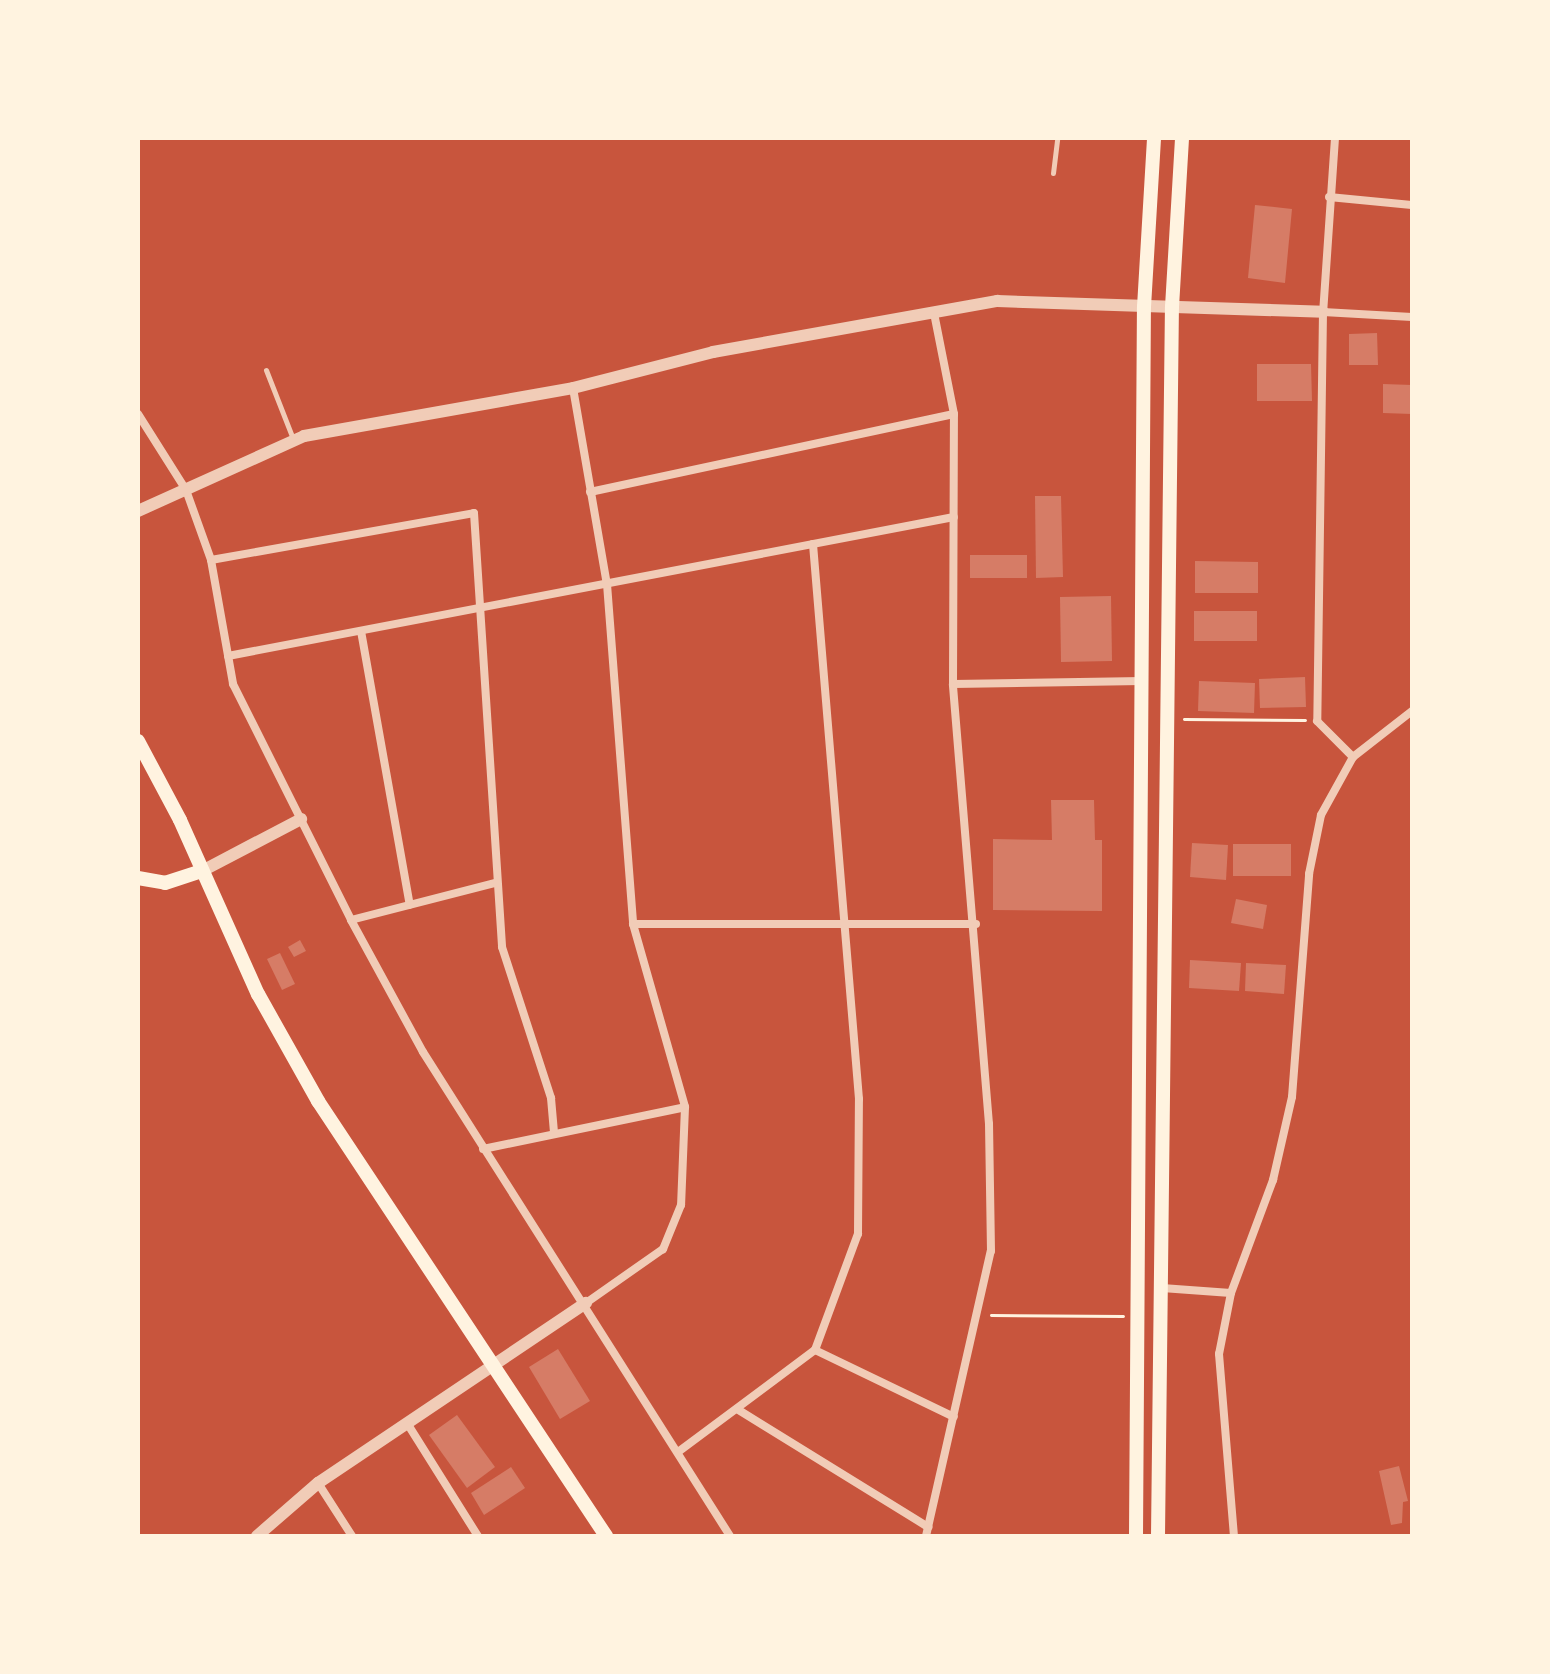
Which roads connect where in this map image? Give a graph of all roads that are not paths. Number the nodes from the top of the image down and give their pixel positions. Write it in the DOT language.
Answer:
graph roads {
  1 [pos="1057,138"];
  2 [pos="1154,138"];
  3 [pos="1182,138"];
  4 [pos="1335,138"];
  5 [pos="1053,173"];
  6 [pos="1329,197"];
  7 [pos="1412,205"];
  8 [pos="1144,307"];
  9 [pos="1172,307"];
  10 [pos="1323,312"];
  11 [pos="934,313"];
  12 [pos="1412,317"];
  13 [pos="266,370"];
  14 [pos="573,388"];
  15 [pos="138,414"];
  16 [pos="954,414"];
  17 [pos="294,440"];
  18 [pos="186,490"];
  19 [pos="590,492"];
  20 [pos="138,511"];
  21 [pos="954,517"];
  22 [pos="813,544"];
  23 [pos="211,560"];
  24 [pos="607,584"];
  25 [pos="477,609"];
  26 [pos="361,631"];
  27 [pos="228,656"];
  28 [pos="1143,681"];
  29 [pos="953,684"];
  30 [pos="1412,711"];
  31 [pos="138,741"];
  32 [pos="1353,757"];
  33 [pos="301,819"];
  34 [pos="202,871"];
  35 [pos="138,878"];
  36 [pos="495,883"];
  37 [pos="410,905"];
  38 [pos="351,920"];
  39 [pos="633,924"];
  40 [pos="976,924"];
  41 [pos="844,926"];
  42 [pos="685,1107"];
  43 [pos="554,1132"];
  44 [pos="483,1149"];
  45 [pos="1162,1288"];
  46 [pos="1231,1293"];
  47 [pos="586,1303"];
  48 [pos="815,1350"];
  49 [pos="494,1365"];
  50 [pos="737,1409"];
  51 [pos="954,1417"];
  52 [pos="407,1423"];
  53 [pos="678,1452"];
  54 [pos="318,1483"];
  55 [pos="927,1531"];
  56 [pos="257,1536"];
  57 [pos="352,1536"];
  58 [pos="478,1536"];
  59 [pos="606,1536"];
  60 [pos="730,1536"];
  61 [pos="1136,1536"];
  62 [pos="1158,1536"];
  63 [pos="1234,1536"];
  1 -- 5 [label="lane"];
  2 -- 8 [label="main road"];
  3 -- 9 [label="main road"];
  4 -- 6 [label="street"];
  6 -- 7 [label="street"];
  6 -- 10 [label="street"];
  8 -- 9 [label="street"];
  8 -- 11 [label="street"];
  8 -- 28 [label="main road"];
  9 -- 10 [label="street"];
  9 -- 45 [label="main road"];
  10 -- 12 [label="street"];
  10 -- 32 [label="street"];
  11 -- 14 [label="street"];
  11 -- 16 [label="street"];
  13 -- 17 [label="lane"];
  14 -- 17 [label="street"];
  14 -- 19 [label="street"];
  15 -- 18 [label="street"];
  16 -- 19 [label="street"];
  16 -- 21 [label="street"];
  17 -- 18 [label="street"];
  18 -- 20 [label="street"];
  18 -- 23 [label="street"];
  19 -- 24 [label="street"];
  21 -- 22 [label="street"];
  21 -- 29 [label="street"];
  22 -- 24 [label="street"];
  22 -- 41 [label="street"];
  23 -- 25 [label="street"];
  23 -- 27 [label="street"];
  24 -- 25 [label="street"];
  24 -- 39 [label="street"];
  25 -- 26 [label="street"];
  25 -- 36 [label="street"];
  26 -- 27 [label="street"];
  26 -- 37 [label="street"];
  27 -- 33 [label="street"];
  28 -- 29 [label="street"];
  28 -- 61 [label="main road"];
  29 -- 40 [label="street"];
  30 -- 32 [label="street"];
  31 -- 34 [label="main road"];
  32 -- 46 [label="street"];
  33 -- 34 [label="street"];
  33 -- 38 [label="street"];
  34 -- 35 [label="main road"];
  34 -- 49 [label="main road"];
  36 -- 37 [label="street"];
  36 -- 43 [label="street"];
  37 -- 38 [label="street"];
  38 -- 44 [label="street"];
  39 -- 41 [label="street"];
  39 -- 42 [label="street"];
  40 -- 41 [label="street"];
  40 -- 51 [label="street"];
  41 -- 48 [label="street"];
  42 -- 43 [label="street"];
  42 -- 47 [label="street"];
  43 -- 44 [label="street"];
  44 -- 47 [label="street"];
  45 -- 46 [label="street"];
  45 -- 62 [label="main road"];
  46 -- 63 [label="street"];
  47 -- 49 [label="street"];
  47 -- 53 [label="street"];
  48 -- 50 [label="street"];
  48 -- 51 [label="street"];
  49 -- 52 [label="street"];
  49 -- 59 [label="main road"];
  50 -- 53 [label="street"];
  50 -- 55 [label="street"];
  51 -- 55 [label="street"];
  52 -- 54 [label="street"];
  52 -- 58 [label="street"];
  53 -- 60 [label="street"];
  54 -- 56 [label="street"];
  54 -- 57 [label="street"];
}
